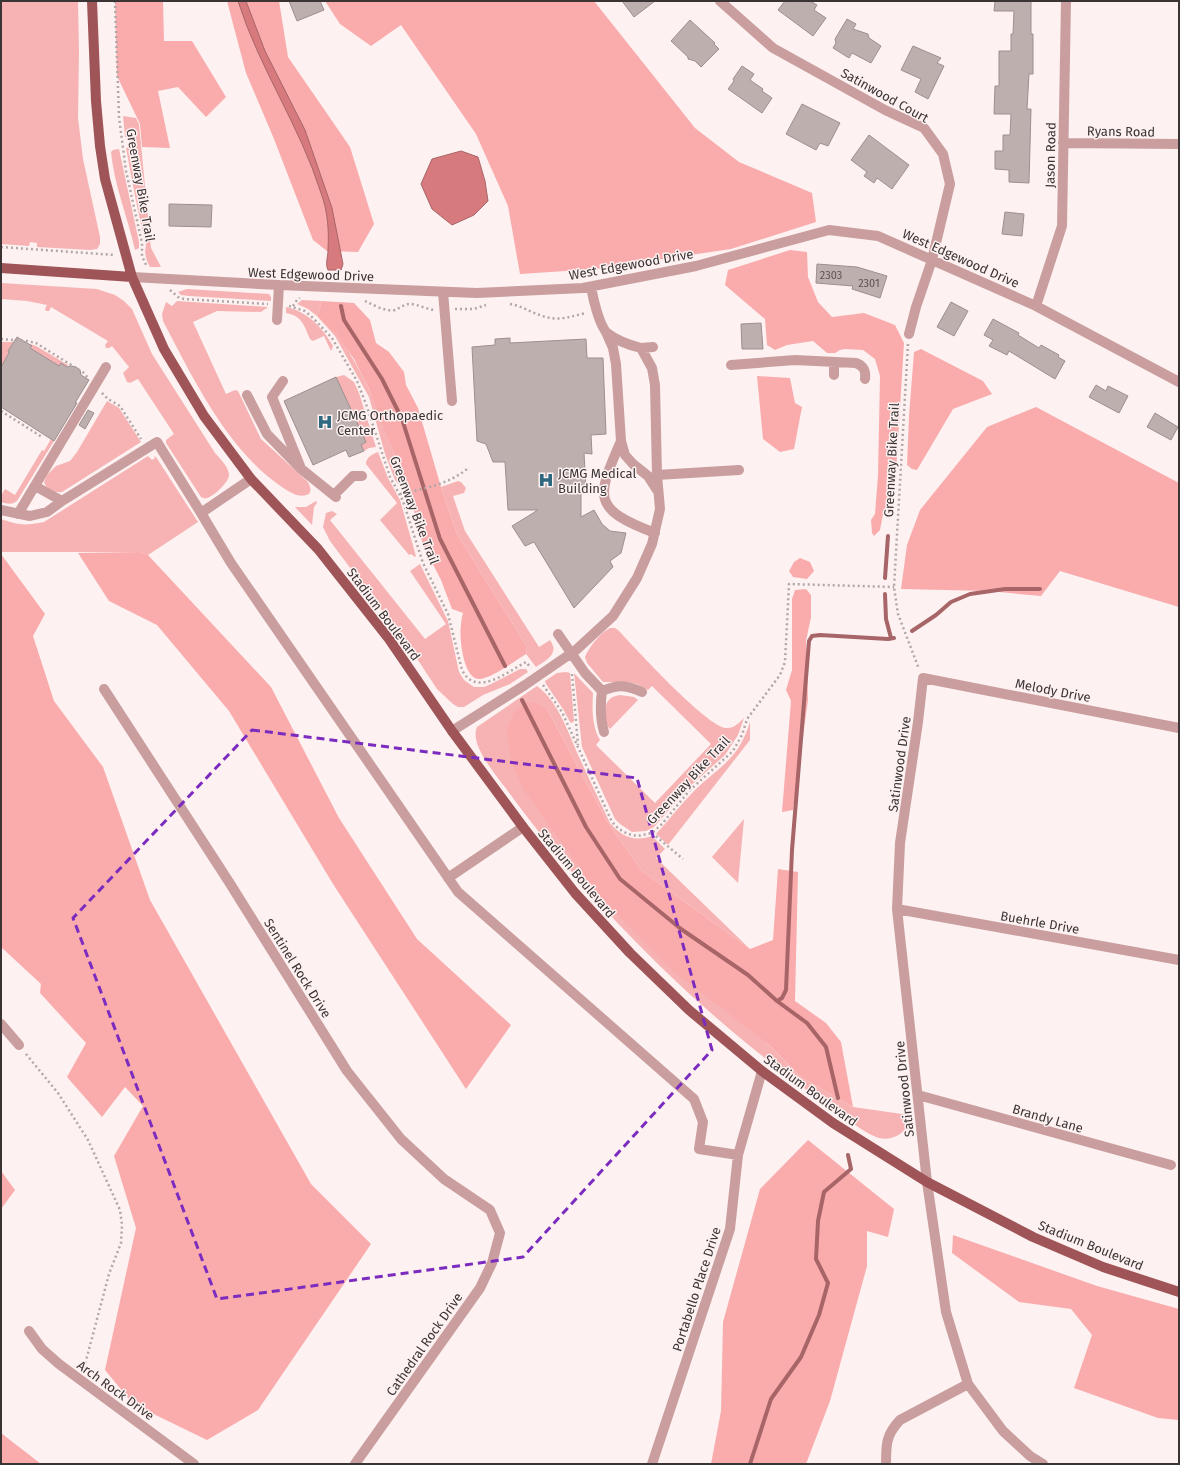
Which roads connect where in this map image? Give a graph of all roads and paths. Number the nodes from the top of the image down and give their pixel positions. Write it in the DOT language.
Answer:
graph roads {
  1 [pos="92,1"];
  2 [pos="115,1"];
  3 [pos="720,1"];
  4 [pos="1066,1"];
  5 [pos="1063,143"];
  6 [pos="1179,144"];
  7 [pos="1,247"];
  8 [pos="126,255"];
  9 [pos="932,260"];
  10 [pos="1,268"];
  11 [pos="132,277"];
  12 [pos="278,285"];
  13 [pos="591,287"];
  14 [pos="443,292"];
  15 [pos="398,304"];
  16 [pos="286,305"];
  17 [pos="402,306"];
  18 [pos="1036,306"];
  19 [pos="277,320"];
  20 [pos="606,332"];
  21 [pos="909,334"];
  22 [pos="653,347"];
  23 [pos="641,348"];
  24 [pos="834,362"];
  25 [pos="731,365"];
  26 [pos="106,367"];
  27 [pos="834,375"];
  28 [pos="865,379"];
  29 [pos="283,381"];
  30 [pos="1179,382"];
  31 [pos="248,395"];
  32 [pos="452,401"];
  33 [pos="1,411"];
  34 [pos="42,437"];
  35 [pos="621,440"];
  36 [pos="300,468"];
  37 [pos="468,469"];
  38 [pos="739,470"];
  39 [pos="657,475"];
  40 [pos="362,476"];
  41 [pos="251,479"];
  42 [pos="35,486"];
  43 [pos="658,493"];
  44 [pos="400,494"];
  45 [pos="62,501"];
  46 [pos="1,510"];
  47 [pos="201,513"];
  48 [pos="18,514"];
  49 [pos="654,533"];
  50 [pos="894,587"];
  51 [pos="558,634"];
  52 [pos="571,654"];
  53 [pos="530,668"];
  54 [pos="923,678"];
  55 [pos="539,681"];
  56 [pos="104,690"];
  57 [pos="602,692"];
  58 [pos="642,692"];
  59 [pos="1179,728"];
  60 [pos="452,731"];
  61 [pos="604,732"];
  62 [pos="578,748"];
  63 [pos="523,828"];
  64 [pos="652,833"];
  65 [pos="683,859"];
  66 [pos="448,878"];
  67 [pos="897,909"];
  68 [pos="1179,960"];
  69 [pos="1,1024"];
  70 [pos="19,1046"];
  71 [pos="762,1072"];
  72 [pos="918,1095"];
  73 [pos="738,1156"];
  74 [pos="1171,1166"];
  75 [pos="927,1182"];
  76 [pos="500,1233"];
  77 [pos="1179,1292"];
  78 [pos="29,1331"];
  79 [pos="80,1380"];
  80 [pos="968,1384"];
  81 [pos="194,1464"];
  82 [pos="355,1464"];
  83 [pos="652,1464"];
  84 [pos="886,1464"];
  85 [pos="1043,1464"];
  1 -- 8 [label="main road, Stadium Boulevard"];
  2 -- 8 [label="path, Greenway Bike Trail"];
  3 -- 9 [label="street, Satinwood Court"];
  4 -- 5 [label="street, Jason Road"];
  5 -- 6 [label="street, Ryans Road"];
  5 -- 18 [label="street, Jason Road"];
  7 -- 8 [label="path, Greenway Bike Trail"];
  8 -- 11 [label="main road, Stadium Boulevard"];
  9 -- 13 [label="street, West Edgewood Drive"];
  9 -- 18 [label="street, West Edgewood Drive"];
  9 -- 21 [label="street"];
  10 -- 11 [label="main road, West Edgewood Drive"];
  11 -- 12 [label="street, West Edgewood Drive"];
  11 -- 41 [label="main road, Stadium Boulevard"];
  12 -- 14 [label="street, West Edgewood Drive"];
  12 -- 19 [label="street"];
  13 -- 14 [label="street, West Edgewood Drive"];
  13 -- 20 [label="street"];
  14 -- 32 [label="street"];
  15 -- 17 [label="path"];
  16 -- 44 [label="path, Greenway Bike Trail"];
  18 -- 30 [label="street, West Edgewood Drive"];
  20 -- 23 [label="street"];
  20 -- 35 [label="street"];
  21 -- 50 [label="path, Greenway Bike Trail"];
  22 -- 23 [label="street"];
  23 -- 39 [label="street"];
  24 -- 25 [label="street"];
  24 -- 27 [label="street"];
  24 -- 28 [label="street"];
  26 -- 42 [label="street"];
  29 -- 36 [label="street"];
  31 -- 36 [label="street"];
  33 -- 34 [label="path"];
  35 -- 43 [label="street"];
  35 -- 49 [label="street"];
  36 -- 40 [label="street"];
  37 -- 44 [label="path"];
  38 -- 39 [label="street"];
  39 -- 43 [label="street"];
  41 -- 47 [label="street"];
  41 -- 60 [label="main road, Stadium Boulevard"];
  42 -- 45 [label="street"];
  42 -- 48 [label="street"];
  43 -- 49 [label="street"];
  44 -- 53 [label="path, Greenway Bike Trail"];
  45 -- 47 [label="street"];
  45 -- 48 [label="street"];
  46 -- 48 [label="street"];
  47 -- 66 [label="street"];
  49 -- 52 [label="street"];
  50 -- 54 [label="path, Greenway Bike Trail"];
  50 -- 64 [label="path, Greenway Bike Trail"];
  51 -- 52 [label="street"];
  52 -- 57 [label="street"];
  52 -- 60 [label="street"];
  52 -- 62 [label="path"];
  54 -- 59 [label="street, Melody Drive"];
  54 -- 67 [label="street, Satinwood Drive"];
  55 -- 62 [label="path, Greenway Bike Trail"];
  56 -- 76 [label="street, Sentinel Rock Drive"];
  57 -- 58 [label="street"];
  57 -- 61 [label="street"];
  60 -- 63 [label="main road, Stadium Boulevard"];
  62 -- 64 [label="path, Greenway Bike Trail"];
  63 -- 66 [label="street"];
  63 -- 71 [label="main road, Stadium Boulevard"];
  64 -- 65 [label="path"];
  66 -- 73 [label="street"];
  67 -- 68 [label="street, Buehrle Drive"];
  67 -- 72 [label="street, Satinwood Drive"];
  69 -- 70 [label="street"];
  70 -- 79 [label="path"];
  71 -- 73 [label="street, Portabello Place Drive"];
  71 -- 75 [label="main road, Stadium Boulevard"];
  72 -- 74 [label="street, Brandy Lane"];
  72 -- 75 [label="street, Satinwood Drive"];
  73 -- 83 [label="street, Portabello Place Drive"];
  75 -- 77 [label="main road, Stadium Boulevard"];
  75 -- 80 [label="street, Satinwood Drive"];
  76 -- 82 [label="street, Cathedral Rock Drive"];
  78 -- 79 [label="street, Arch Rock Drive"];
  79 -- 81 [label="street, Arch Rock Drive"];
  80 -- 84 [label="street"];
  80 -- 85 [label="street, Satinwood Drive"];
}
